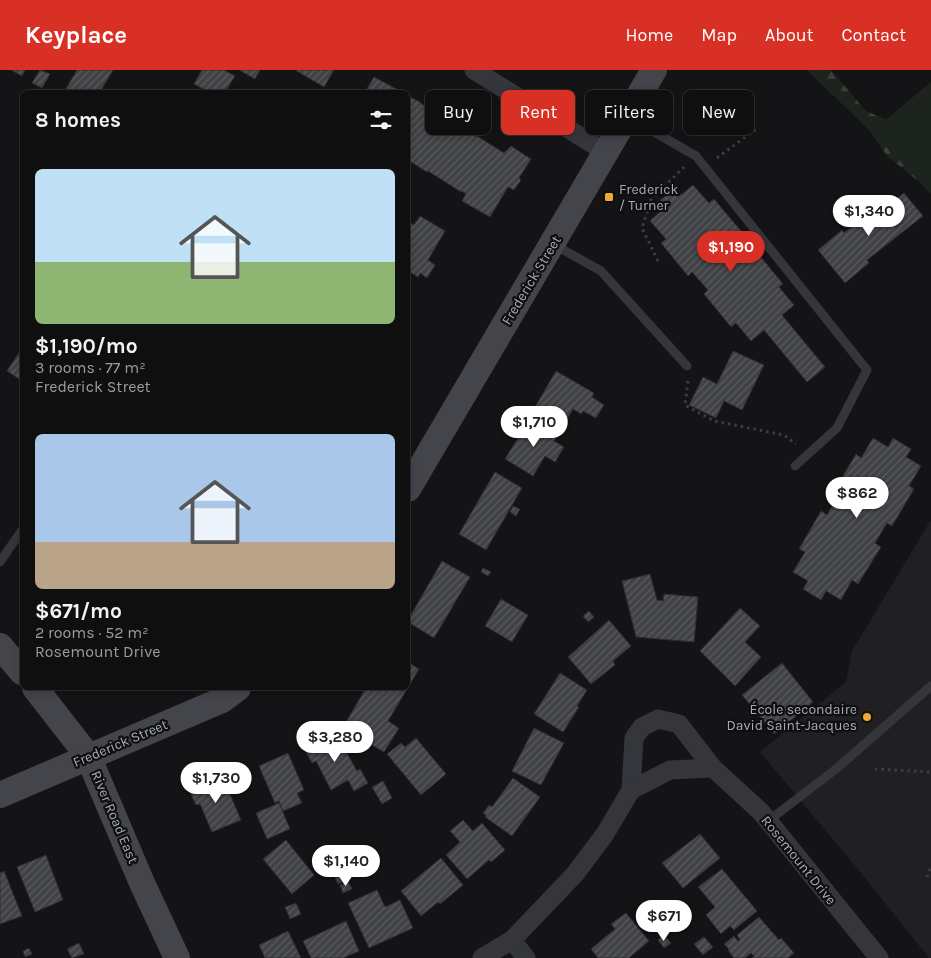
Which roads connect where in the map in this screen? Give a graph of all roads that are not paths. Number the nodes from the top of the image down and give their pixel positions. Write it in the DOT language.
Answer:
graph roads {
  1 [pos="474,70"];
  2 [pos="654,70"];
  3 [pos="643,90"];
  4 [pos="617,135"];
  5 [pos="660,135"];
  6 [pos="607,153"];
  7 [pos="553,244"];
  8 [pos="687,366"];
  9 [pos="795,466"];
  10 [pos="410,487"];
  11 [pos="20,533"];
  12 [pos="0,562"];
  13 [pos="0,646"];
  14 [pos="20,670"];
  15 [pos="931,686"];
  16 [pos="37,690"];
  17 [pos="235,690"];
  18 [pos="88,756"];
  19 [pos="713,768"];
  20 [pos="631,790"];
  21 [pos="0,795"];
  22 [pos="768,821"];
  23 [pos="512,940"];
  24 [pos="177,958"];
  25 [pos="482,958"];
  26 [pos="526,958"];
  27 [pos="879,958"];
  1 -- 6 [label="street"];
  2 -- 3 [label="main road, Frederick Street"];
  4 -- 6 [label="main road, Frederick Street"];
  5 -- 9 [label="lane"];
  6 -- 7 [label="main road, Frederick Street"];
  7 -- 8 [label="lane"];
  7 -- 10 [label="main road, Frederick Street"];
  11 -- 12 [label="lane"];
  13 -- 14 [label="main road"];
  15 -- 22 [label="lane"];
  16 -- 18 [label="main road, River Road East"];
  17 -- 18 [label="main road, Frederick Street"];
  18 -- 21 [label="main road, Frederick Street"];
  18 -- 24 [label="main road, River Road East"];
  19 -- 20 [label="street"];
  19 -- 20 [label="street, Rosemount Drive"];
  19 -- 22 [label="street, Rosemount Drive"];
  20 -- 23 [label="street, Rosemount Drive"];
  22 -- 27 [label="street, Rosemount Drive"];
  23 -- 25 [label="street, Rosemount Drive"];
  23 -- 26 [label="street"];
}
